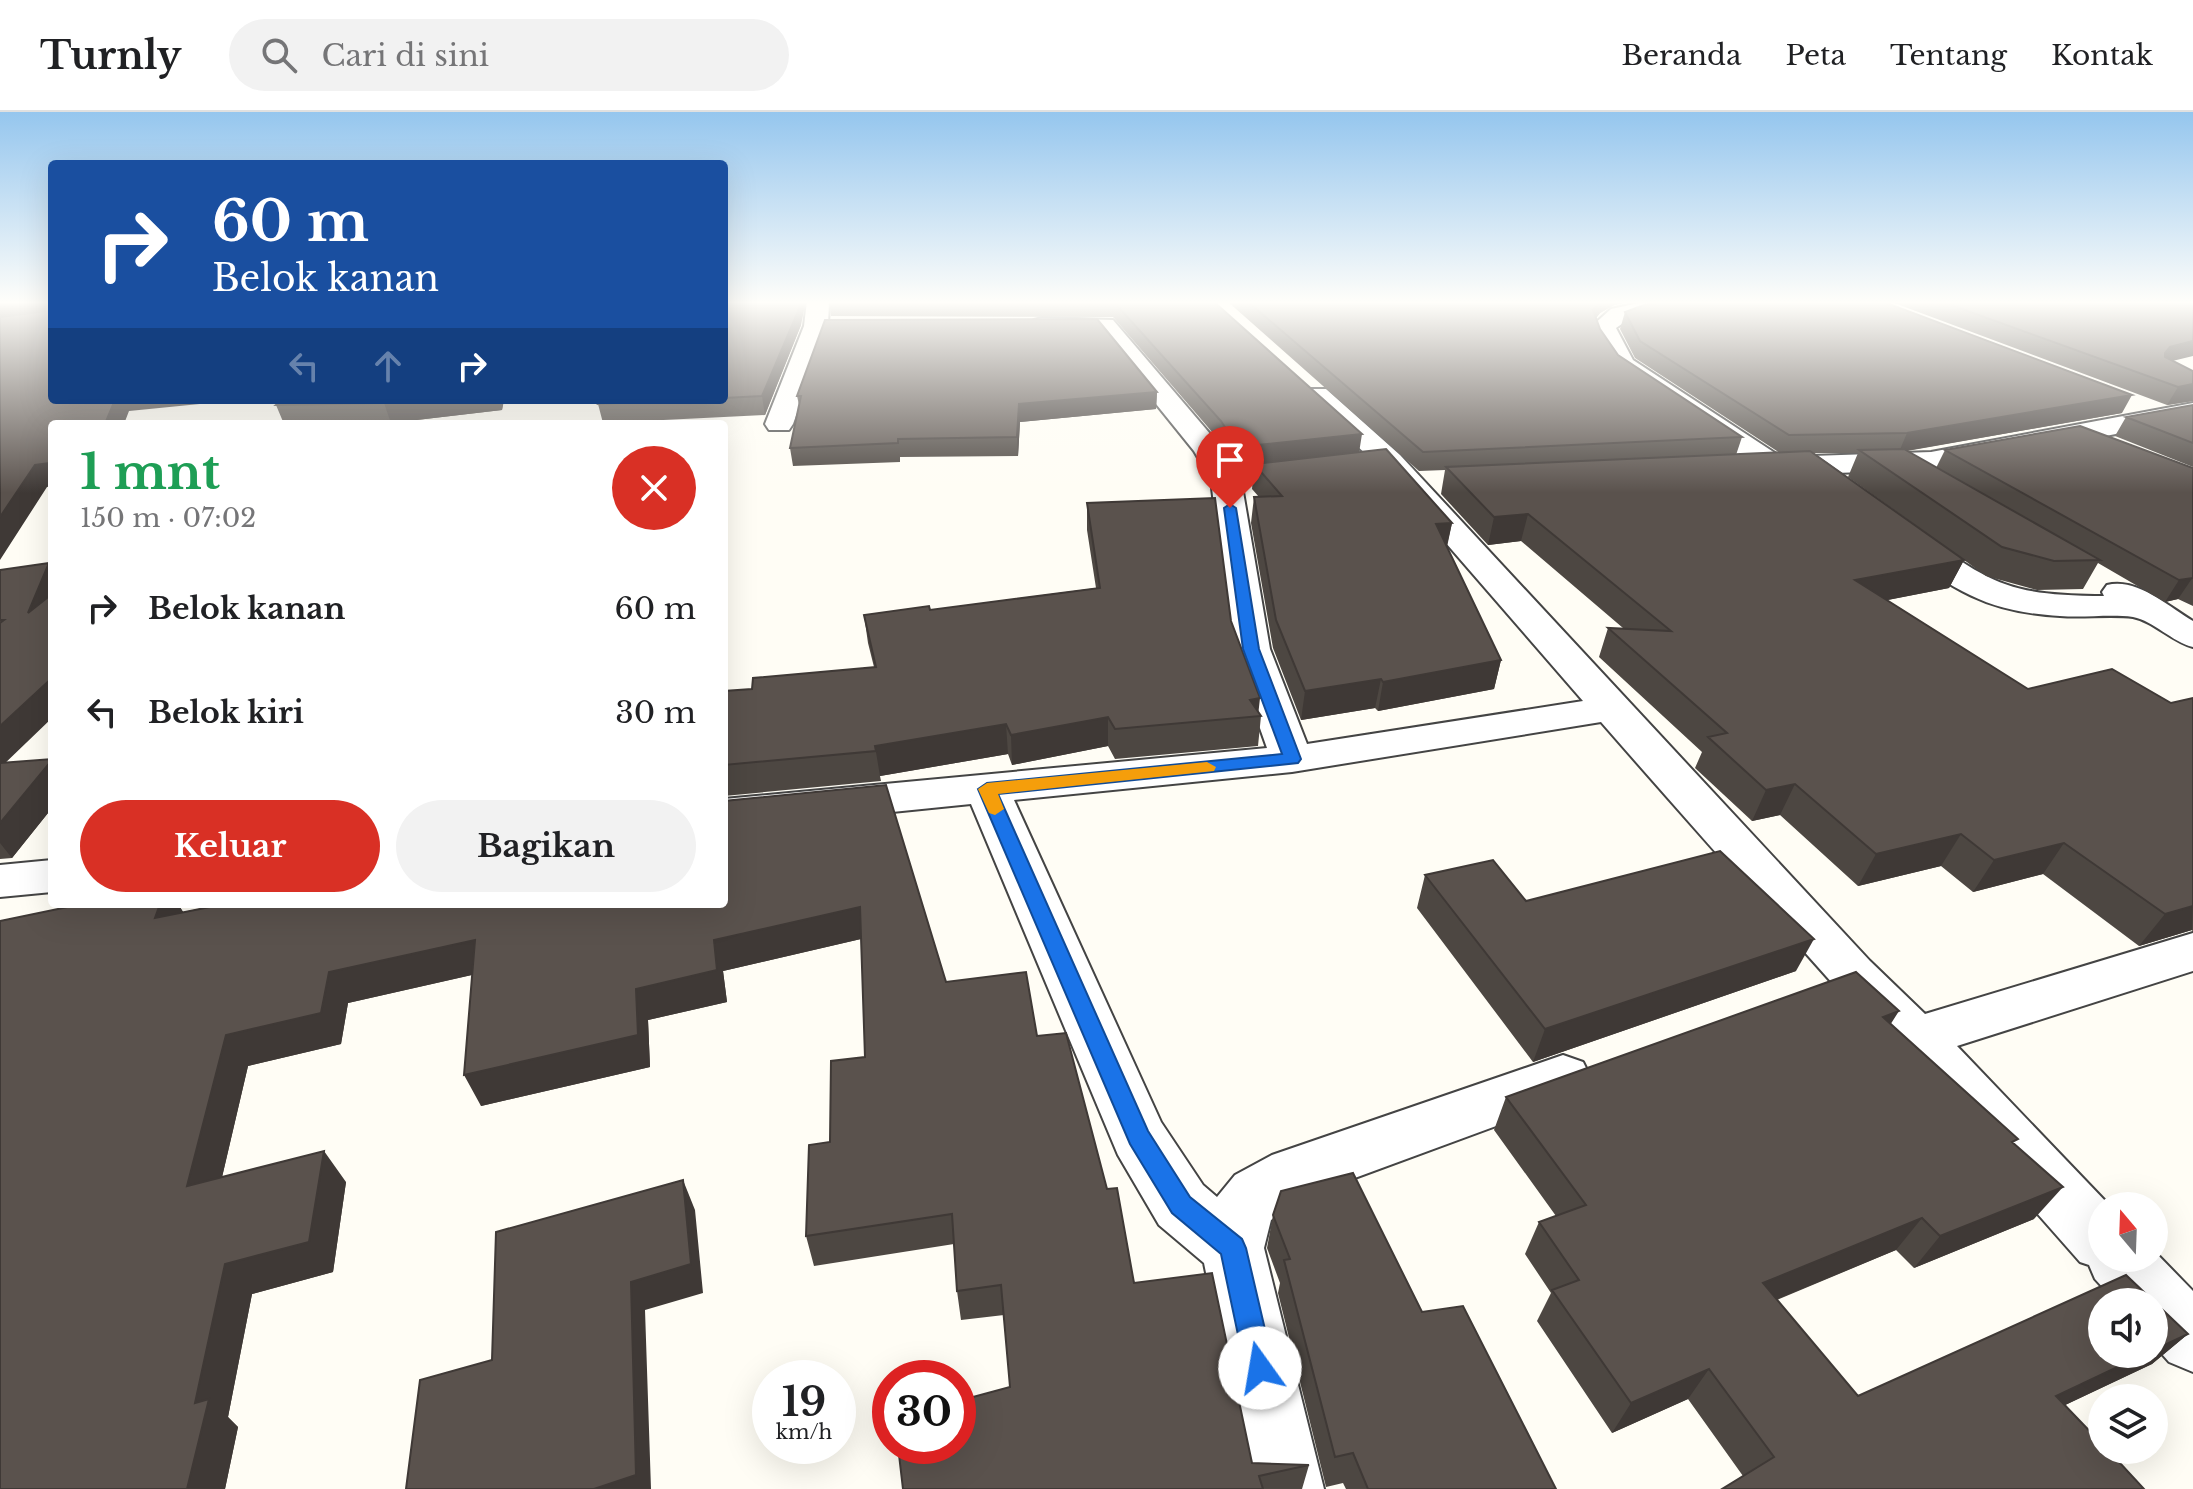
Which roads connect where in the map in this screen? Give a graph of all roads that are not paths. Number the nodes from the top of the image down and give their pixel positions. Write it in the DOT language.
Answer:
graph roads {
  1 [pos="799,365"];
  2 [pos="1138,365"];
  3 [pos="1285,365"];
  4 [pos="1624,365"];
  5 [pos="2124,400"];
  6 [pos="2193,411"];
  7 [pos="2164,416"];
  8 [pos="779,424"];
  9 [pos="2073,433"];
  10 [pos="2126,455"];
  11 [pos="1899,464"];
  12 [pos="1345,466"];
  13 [pos="1775,466"];
  14 [pos="1809,466"];
  15 [pos="1727,468"];
  16 [pos="1413,475"];
  17 [pos="1256,476"];
  18 [pos="1226,480"];
  19 [pos="1940,488"];
  20 [pos="1845,492"];
  21 [pos="1881,519"];
  22 [pos="2090,576"];
  23 [pos="2144,607"];
  24 [pos="2193,636"];
  25 [pos="1613,708"];
  26 [pos="1292,759"];
  27 [pos="987,789"];
  28 [pos="728,814"];
  29 [pos="48,876"];
  30 [pos="0,881"];
  31 [pos="2193,952"];
  32 [pos="1852,975"];
  33 [pos="1793,996"];
  34 [pos="1915,1038"];
  35 [pos="1616,1059"];
  36 [pos="2088,1226"];
  37 [pos="1232,1248"];
  38 [pos="2131,1272"];
  39 [pos="2193,1339"];
  40 [pos="1287,1489"];
  1 -- 8 [label="street"];
  2 -- 18 [label="street"];
  3 -- 16 [label="street"];
  4 -- 13 [label="street"];
  5 -- 7 [label="street"];
  6 -- 7 [label="street"];
  7 -- 9 [label="street"];
  9 -- 10 [label="street"];
  9 -- 11 [label="street"];
  11 -- 14 [label="street"];
  11 -- 19 [label="street"];
  12 -- 16 [label="street"];
  13 -- 14 [label="street"];
  13 -- 15 [label="street"];
  14 -- 20 [label="street"];
  16 -- 25 [label="street"];
  17 -- 18 [label="street"];
  18 -- 26 [label="street"];
  21 -- 23 [label="street"];
  22 -- 23 [label="street"];
  23 -- 24 [label="street"];
  25 -- 26 [label="street"];
  25 -- 32 [label="street"];
  26 -- 27 [label="street"];
  27 -- 28 [label="street"];
  27 -- 37 [label="street"];
  29 -- 30 [label="street"];
  31 -- 34 [label="street"];
  32 -- 33 [label="street"];
  32 -- 34 [label="street"];
  34 -- 36 [label="street"];
  35 -- 37 [label="street"];
  37 -- 40 [label="street"];
  38 -- 39 [label="street"];
}
